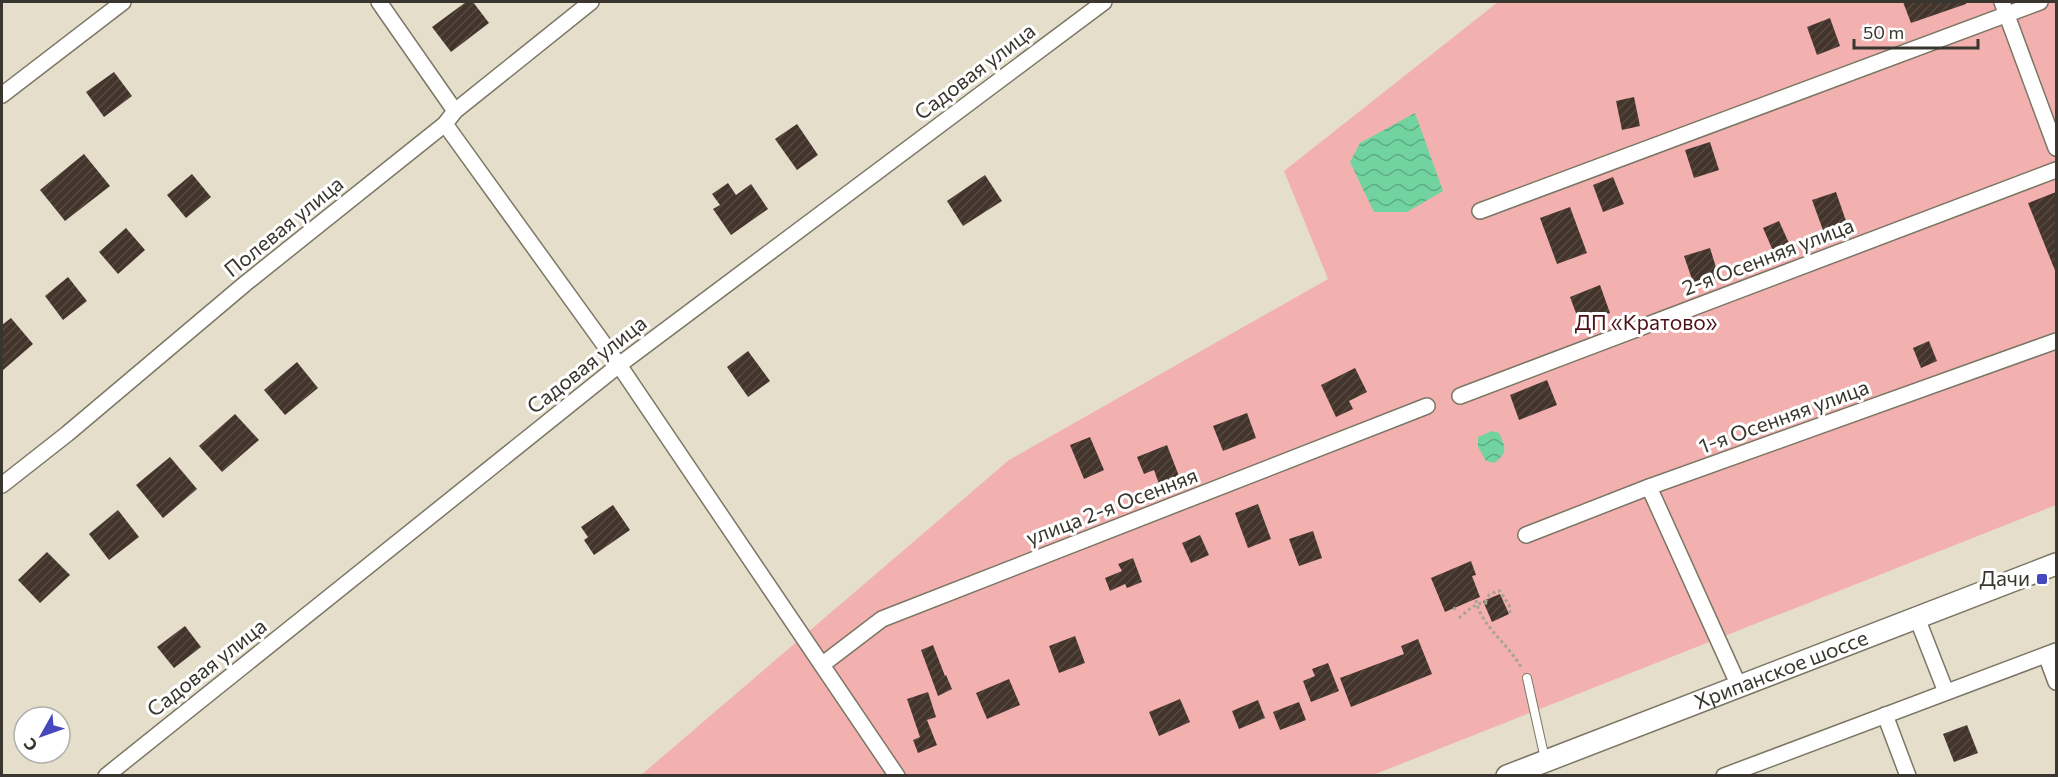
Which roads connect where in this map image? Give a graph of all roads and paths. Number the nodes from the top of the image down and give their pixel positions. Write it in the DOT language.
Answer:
graph roads {
  1 [pos="123,2"];
  2 [pos="379,2"];
  3 [pos="591,2"];
  4 [pos="1104,2"];
  5 [pos="2040,2"];
  6 [pos="2004,8"];
  7 [pos="2,95"];
  8 [pos="455,111"];
  9 [pos="445,124"];
  10 [pos="2056,148"];
  11 [pos="2056,170"];
  12 [pos="1480,211"];
  13 [pos="2056,341"];
  14 [pos="619,365"];
  15 [pos="1460,396"];
  16 [pos="1427,406"];
  17 [pos="2,485"];
  18 [pos="1649,487"];
  19 [pos="1526,535"];
  20 [pos="2056,564"];
  21 [pos="1477,602"];
  22 [pos="1485,602"];
  23 [pos="1456,604"];
  24 [pos="1491,604"];
  25 [pos="1454,610"];
  26 [pos="1510,613"];
  27 [pos="1459,618"];
  28 [pos="1917,618"];
  29 [pos="2051,653"];
  30 [pos="823,664"];
  31 [pos="1527,678"];
  32 [pos="2056,682"];
  33 [pos="1739,686"];
  34 [pos="1946,692"];
  35 [pos="1885,715"];
  36 [pos="1546,760"];
  37 [pos="1741,772"];
  38 [pos="106,776"];
  39 [pos="897,776"];
  40 [pos="1507,776"];
  41 [pos="1724,776"];
  42 [pos="1908,776"];
  1 -- 7 [label="street"];
  2 -- 8 [label="street"];
  3 -- 8 [label="street, Полевая улица"];
  4 -- 14 [label="street, Садовая улица"];
  5 -- 6 [label="street"];
  6 -- 10 [label="street"];
  6 -- 12 [label="street"];
  8 -- 9 [label="street, Полевая улица"];
  9 -- 14 [label="street"];
  9 -- 17 [label="street, Полевая улица"];
  11 -- 15 [label="street, 2-я Осенняя улица"];
  13 -- 18 [label="street, 1-я Осенняя улица"];
  14 -- 30 [label="street"];
  14 -- 38 [label="street, Садовая улица"];
  16 -- 30 [label="street, улица 2-я Осенняя"];
  18 -- 19 [label="street, 1-я Осенняя улица"];
  18 -- 33 [label="street"];
  20 -- 28 [label="main road, Хрипанское шоссе"];
  21 -- 22 [label="path"];
  21 -- 27 [label="path"];
  21 -- 31 [label="path"];
  22 -- 24 [label="path"];
  22 -- 26 [label="path"];
  23 -- 25 [label="path"];
  28 -- 33 [label="main road, Хрипанское шоссе"];
  28 -- 34 [label="street"];
  29 -- 32 [label="street"];
  29 -- 34 [label="street"];
  30 -- 39 [label="street"];
  31 -- 36 [label="lane"];
  33 -- 36 [label="main road, Хрипанское шоссе"];
  34 -- 35 [label="street"];
  35 -- 37 [label="street"];
  35 -- 42 [label="street"];
  36 -- 40 [label="main road, Хрипанское шоссе"];
  37 -- 41 [label="street"];
}
